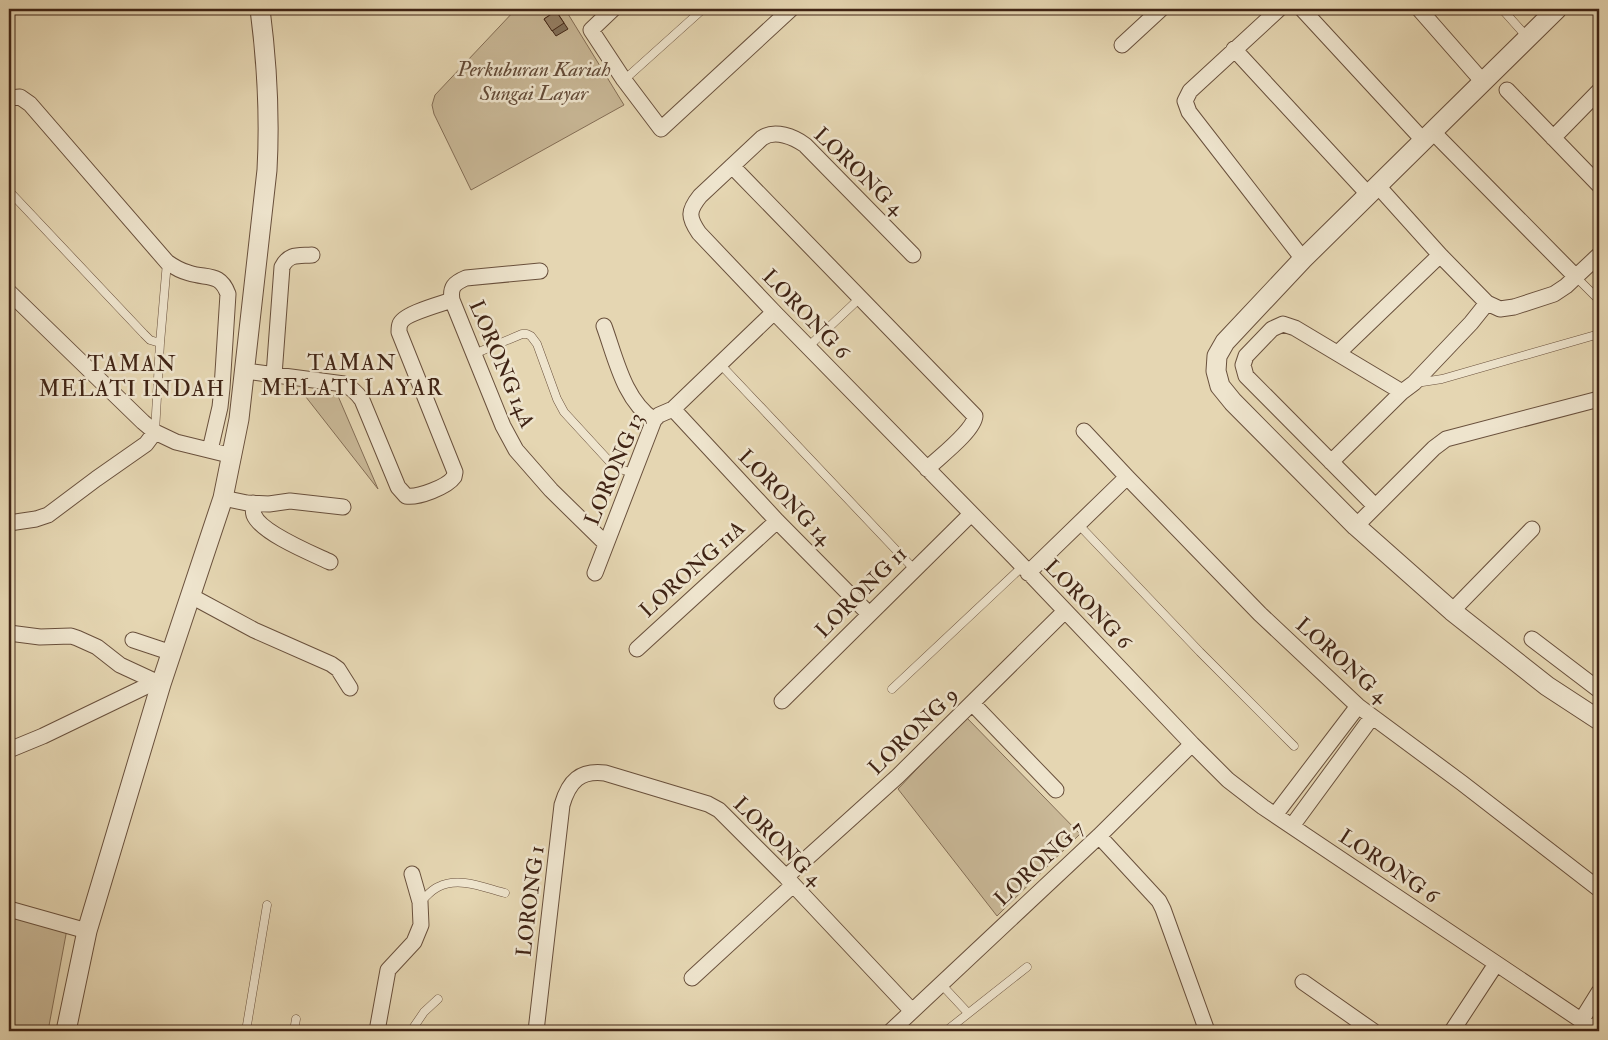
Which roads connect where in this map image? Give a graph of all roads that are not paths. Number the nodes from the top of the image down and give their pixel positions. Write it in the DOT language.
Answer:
graph roads {
  1 [pos="260,9"];
  2 [pos="613,9"];
  3 [pos="703,9"];
  4 [pos="791,9"];
  5 [pos="1161,9"];
  6 [pos="1279,9"];
  7 [pos="1302,9"];
  8 [pos="1420,9"];
  9 [pos="1502,9"];
  10 [pos="1557,9"];
  11 [pos="1528,38"];
  12 [pos="1122,45"];
  13 [pos="1234,49"];
  14 [pos="624,80"];
  15 [pos="1483,82"];
  16 [pos="1507,90"];
  17 [pos="1599,91"];
  18 [pos="11,97"];
  19 [pos="767,135"];
  20 [pos="1427,136"];
  21 [pos="1553,138"];
  22 [pos="732,166"];
  23 [pos="1599,185"];
  24 [pos="9,190"];
  25 [pos="1373,190"];
  26 [pos="1599,254"];
  27 [pos="312,255"];
  28 [pos="912,255"];
  29 [pos="1440,255"];
  30 [pos="1303,259"];
  31 [pos="167,262"];
  32 [pos="540,271"];
  33 [pos="1576,277"];
  34 [pos="9,292"];
  35 [pos="860,298"];
  36 [pos="452,300"];
  37 [pos="1599,300"];
  38 [pos="1487,303"];
  39 [pos="774,312"];
  40 [pos="604,326"];
  41 [pos="1599,334"];
  42 [pos="160,343"];
  43 [pos="808,347"];
  44 [pos="1338,353"];
  45 [pos="474,354"];
  46 [pos="720,364"];
  47 [pos="245,372"];
  48 [pos="274,375"];
  49 [pos="1408,388"];
  50 [pos="1599,399"];
  51 [pos="672,409"];
  52 [pos="654,420"];
  53 [pos="1084,431"];
  54 [pos="155,432"];
  55 [pos="210,450"];
  56 [pos="233,456"];
  57 [pos="1331,462"];
  58 [pos="927,469"];
  59 [pos="633,473"];
  60 [pos="1127,477"];
  61 [pos="223,498"];
  62 [pos="253,503"];
  63 [pos="1375,506"];
  64 [pos="343,507"];
  65 [pos="971,514"];
  66 [pos="776,521"];
  67 [pos="9,523"];
  68 [pos="1078,524"];
  69 [pos="1356,526"];
  70 [pos="1532,530"];
  71 [pos="605,543"];
  72 [pos="330,562"];
  73 [pos="914,569"];
  74 [pos="1025,569"];
  75 [pos="595,573"];
  76 [pos="191,596"];
  77 [pos="1066,611"];
  78 [pos="1452,611"];
  79 [pos="869,614"];
  80 [pos="9,633"];
  81 [pos="1532,639"];
  82 [pos="133,640"];
  83 [pos="637,649"];
  84 [pos="172,653"];
  85 [pos="158,683"];
  86 [pos="350,688"];
  87 [pos="892,690"];
  88 [pos="1599,690"];
  89 [pos="1599,695"];
  90 [pos="782,700"];
  91 [pos="972,703"];
  92 [pos="1358,706"];
  93 [pos="1372,717"];
  94 [pos="1594,717"];
  95 [pos="1192,744"];
  96 [pos="1294,746"];
  97 [pos="9,750"];
  98 [pos="576,780"];
  99 [pos="1056,790"];
  100 [pos="1275,815"];
  101 [pos="1292,826"];
  102 [pos="1099,836"];
  103 [pos="412,874"];
  104 [pos="789,881"];
  105 [pos="1599,889"];
  106 [pos="505,893"];
  107 [pos="420,902"];
  108 [pos="267,905"];
  109 [pos="9,910"];
  110 [pos="87,931"];
  111 [pos="1496,964"];
  112 [pos="1027,967"];
  113 [pos="692,978"];
  114 [pos="1303,982"];
  115 [pos="940,984"];
  116 [pos="1599,992"];
  117 [pos="438,999"];
  118 [pos="912,1011"];
  119 [pos="968,1013"];
  120 [pos="296,1019"];
  121 [pos="1581,1021"];
  122 [pos="66,1031"];
  123 [pos="246,1031"];
  124 [pos="294,1031"];
  125 [pos="377,1031"];
  126 [pos="411,1031"];
  127 [pos="536,1031"];
  128 [pos="891,1031"];
  129 [pos="946,1031"];
  130 [pos="1207,1031"];
  131 [pos="1373,1031"];
  132 [pos="1452,1031"];
  133 [pos="1597,1031"];
  1 -- 47 [label="street"];
  2 -- 14 [label="street"];
  3 -- 14 [label="lane"];
  4 -- 14 [label="street"];
  5 -- 12 [label="street"];
  6 -- 13 [label="street"];
  7 -- 20 [label="street"];
  8 -- 15 [label="street"];
  9 -- 11 [label="lane"];
  10 -- 11 [label="street"];
  11 -- 15 [label="street"];
  13 -- 25 [label="street"];
  13 -- 30 [label="street"];
  15 -- 20 [label="street"];
  16 -- 21 [label="street"];
  17 -- 21 [label="street"];
  18 -- 31 [label="street"];
  19 -- 22 [label="street, LORONG 6"];
  19 -- 28 [label="street, LORONG 4"];
  20 -- 25 [label="street"];
  20 -- 33 [label="street"];
  21 -- 23 [label="street"];
  22 -- 35 [label="street"];
  22 -- 39 [label="street, LORONG 6"];
  24 -- 42 [label="lane"];
  25 -- 29 [label="street"];
  25 -- 30 [label="street"];
  26 -- 33 [label="street"];
  27 -- 48 [label="street"];
  29 -- 38 [label="street"];
  29 -- 44 [label="street"];
  30 -- 69 [label="street"];
  31 -- 42 [label="lane"];
  31 -- 55 [label="street"];
  32 -- 36 [label="street, LORONG 14A"];
  33 -- 37 [label="lane"];
  33 -- 38 [label="street"];
  34 -- 54 [label="street"];
  35 -- 43 [label="lane"];
  35 -- 58 [label="street"];
  36 -- 45 [label="street, LORONG 14A"];
  36 -- 48 [label="street"];
  38 -- 49 [label="street"];
  39 -- 43 [label="street, LORONG 6"];
  39 -- 46 [label="street, LORONG 13"];
  40 -- 52 [label="street"];
  41 -- 49 [label="lane"];
  42 -- 54 [label="lane"];
  43 -- 58 [label="street, LORONG 6"];
  44 -- 49 [label="street"];
  44 -- 57 [label="street"];
  45 -- 59 [label="lane"];
  45 -- 71 [label="street, LORONG 14A"];
  46 -- 51 [label="street, LORONG 13"];
  46 -- 73 [label="lane"];
  47 -- 48 [label="street"];
  47 -- 56 [label="street"];
  49 -- 57 [label="street"];
  50 -- 63 [label="street"];
  51 -- 52 [label="street, LORONG 13"];
  51 -- 66 [label="street, LORONG 14"];
  52 -- 59 [label="street, LORONG 13"];
  53 -- 60 [label="street, LORONG 4"];
  54 -- 55 [label="street"];
  54 -- 67 [label="street"];
  55 -- 56 [label="street"];
  56 -- 61 [label="street"];
  57 -- 63 [label="street"];
  58 -- 65 [label="street, LORONG 6"];
  59 -- 71 [label="street, LORONG 13"];
  60 -- 68 [label="street"];
  60 -- 92 [label="street, LORONG 4"];
  61 -- 62 [label="street"];
  61 -- 76 [label="street"];
  62 -- 64 [label="street"];
  62 -- 72 [label="street"];
  63 -- 69 [label="street"];
  65 -- 73 [label="street, LORONG 11"];
  65 -- 74 [label="street, LORONG 6"];
  66 -- 79 [label="street, LORONG 14"];
  66 -- 83 [label="street, LORONG 11A"];
  68 -- 74 [label="street"];
  68 -- 96 [label="lane"];
  69 -- 78 [label="street"];
  70 -- 78 [label="street"];
  71 -- 75 [label="street, LORONG 13"];
  73 -- 79 [label="street, LORONG 11"];
  74 -- 77 [label="street, LORONG 6"];
  74 -- 87 [label="lane"];
  76 -- 84 [label="street"];
  76 -- 86 [label="street"];
  77 -- 91 [label="street, LORONG 9"];
  77 -- 95 [label="street, LORONG 6"];
  78 -- 94 [label="street"];
  79 -- 90 [label="street, LORONG 11"];
  80 -- 85 [label="street"];
  81 -- 88 [label="street"];
  82 -- 84 [label="street"];
  84 -- 85 [label="street"];
  85 -- 97 [label="street"];
  85 -- 110 [label="street"];
  89 -- 94 [label="street"];
  91 -- 99 [label="street"];
  91 -- 104 [label="street, LORONG 9"];
  92 -- 93 [label="street, LORONG 4"];
  92 -- 100 [label="street"];
  93 -- 101 [label="street"];
  93 -- 105 [label="street, LORONG 4"];
  95 -- 100 [label="street, LORONG 6"];
  95 -- 102 [label="street, LORONG 7"];
  98 -- 104 [label="street, LORONG 4"];
  98 -- 127 [label="street, LORONG 1"];
  100 -- 101 [label="street, LORONG 6"];
  101 -- 111 [label="street, LORONG 6"];
  102 -- 115 [label="street, LORONG 7"];
  102 -- 130 [label="street"];
  103 -- 107 [label="street"];
  104 -- 113 [label="street, LORONG 9"];
  104 -- 118 [label="street, LORONG 4"];
  106 -- 107 [label="lane"];
  107 -- 125 [label="street"];
  108 -- 123 [label="lane"];
  109 -- 110 [label="street"];
  110 -- 122 [label="street"];
  111 -- 121 [label="street, LORONG 6"];
  111 -- 132 [label="street"];
  112 -- 119 [label="lane"];
  114 -- 131 [label="street"];
  115 -- 118 [label="street, LORONG 7"];
  115 -- 119 [label="lane"];
  116 -- 121 [label="street"];
  117 -- 126 [label="lane"];
  118 -- 128 [label="street, LORONG 7"];
  119 -- 129 [label="lane"];
  120 -- 124 [label="lane"];
  121 -- 133 [label="street, LORONG 6"];
}
